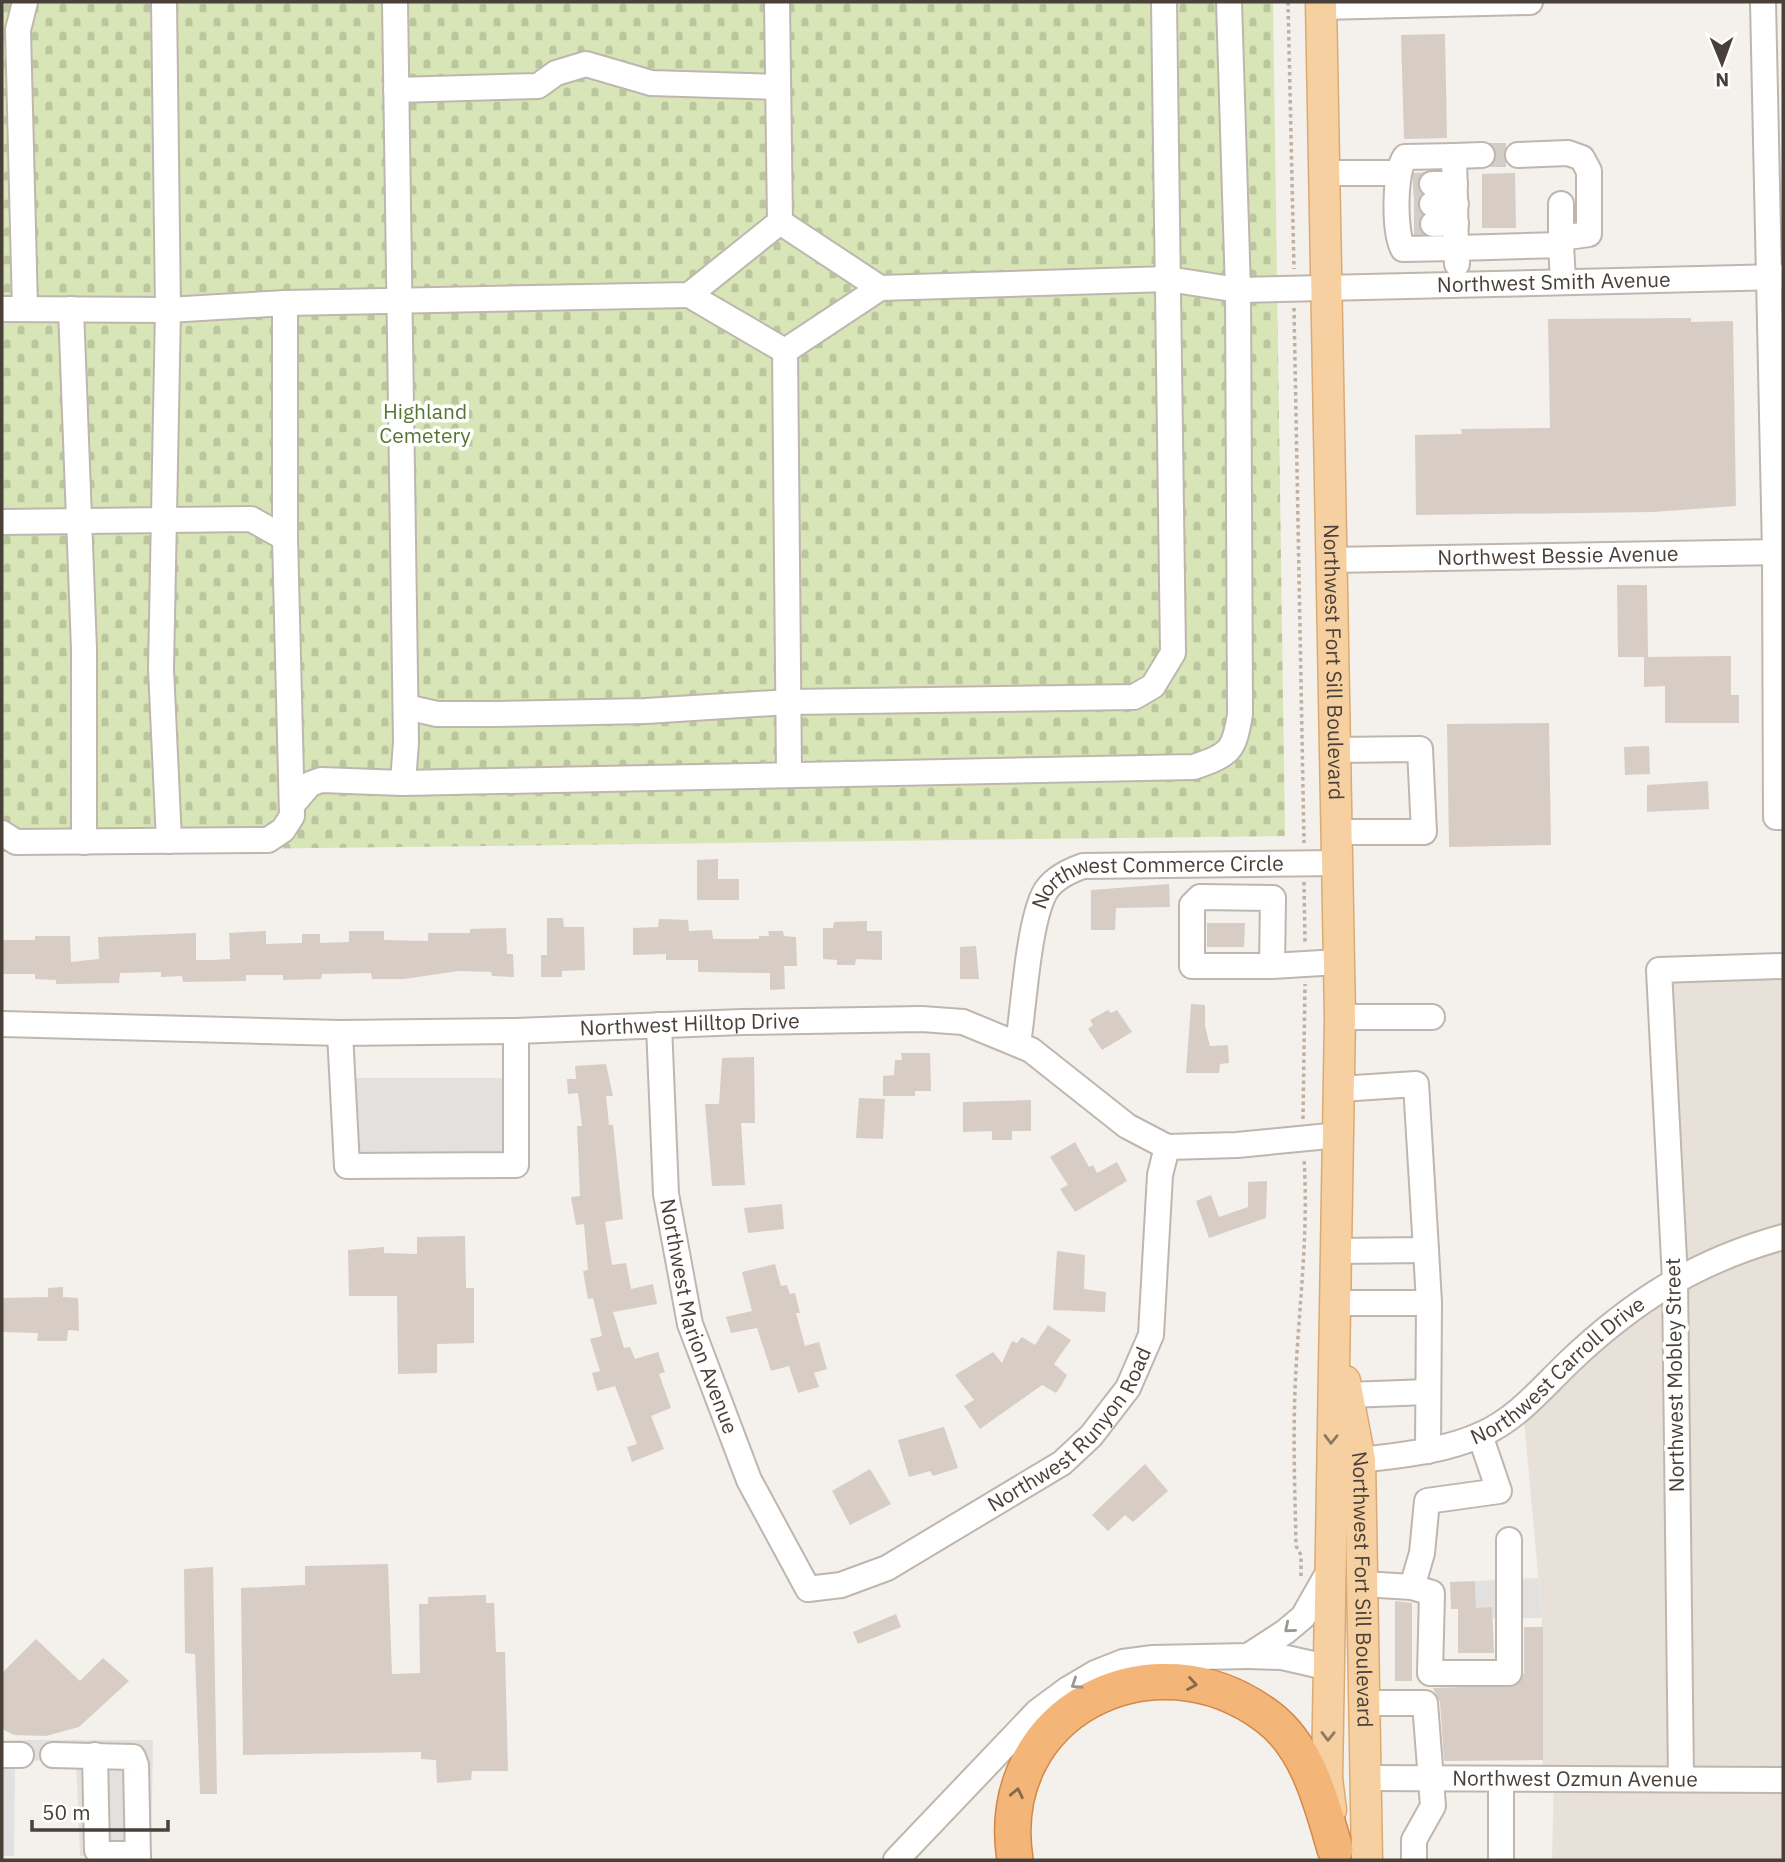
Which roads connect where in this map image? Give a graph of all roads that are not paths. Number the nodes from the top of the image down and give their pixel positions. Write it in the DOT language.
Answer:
graph roads {
  1 [pos="25,2"];
  2 [pos="164,2"];
  3 [pos="395,2"];
  4 [pos="777,2"];
  5 [pos="1164,2"];
  6 [pos="1229,2"];
  7 [pos="1531,2"];
  8 [pos="1763,2"];
  9 [pos="1424,3"];
  10 [pos="1321,4"];
  11 [pos="1385,4"];
  12 [pos="778,87"];
  13 [pos="396,90"];
  14 [pos="1774,132"];
  15 [pos="1482,155"];
  16 [pos="1518,155"];
  17 [pos="1454,156"];
  18 [pos="1323,173"];
  19 [pos="1423,202"];
  20 [pos="1561,204"];
  21 [pos="780,222"];
  22 [pos="1561,242"];
  23 [pos="1456,248"];
  24 [pos="1777,277"];
  25 [pos="1168,279"];
  26 [pos="1563,281"];
  27 [pos="1457,284"];
  28 [pos="1324,286"];
  29 [pos="880,288"];
  30 [pos="1238,290"];
  31 [pos="688,295"];
  32 [pos="399,301"];
  33 [pos="285,303"];
  34 [pos="13,309"];
  35 [pos="71,309"];
  36 [pos="168,310"];
  37 [pos="785,351"];
  38 [pos="285,498"];
  39 [pos="251,519"];
  40 [pos="165,520"];
  41 [pos="77,521"];
  42 [pos="2,522"];
  43 [pos="285,538"];
  44 [pos="1779,552"];
  45 [pos="1330,560"];
  46 [pos="789,702"];
  47 [pos="406,707"];
  48 [pos="290,728"];
  49 [pos="1335,750"];
  50 [pos="789,773"];
  51 [pos="321,780"];
  52 [pos="403,783"];
  53 [pos="293,803"];
  54 [pos="1780,817"];
  55 [pos="1338,831"];
  56 [pos="2,832"];
  57 [pos="169,841"];
  58 [pos="84,842"];
  59 [pos="1337,863"];
  60 [pos="1251,864"];
  61 [pos="1198,865"];
  62 [pos="1200,897"];
  63 [pos="1251,898"];
  64 [pos="1338,962"];
  65 [pos="1272,966"];
  66 [pos="1783,966"];
  67 [pos="1340,1017"];
  68 [pos="1432,1017"];
  69 [pos="2,1024"];
  70 [pos="659,1025"];
  71 [pos="516,1031"];
  72 [pos="340,1033"];
  73 [pos="1018,1044"];
  74 [pos="1340,1089"];
  75 [pos="1339,1135"];
  76 [pos="1167,1147"];
  77 [pos="1783,1237"];
  78 [pos="1426,1250"];
  79 [pos="1336,1251"];
  80 [pos="1675,1279"];
  81 [pos="1429,1303"];
  82 [pos="1334,1312"];
  83 [pos="1428,1392"];
  84 [pos="1348,1395"];
  85 [pos="1480,1436"];
  86 [pos="1427,1451"];
  87 [pos="1360,1460"];
  88 [pos="1509,1540"];
  89 [pos="1328,1573"];
  90 [pos="1363,1584"];
  91 [pos="1412,1587"];
  92 [pos="808,1589"];
  93 [pos="1248,1656"];
  94 [pos="1330,1668"];
  95 [pos="1366,1709"];
  96 [pos="52,1755"];
  97 [pos="95,1755"];
  98 [pos="1365,1778"];
  99 [pos="1429,1779"];
  100 [pos="1501,1779"];
  101 [pos="1681,1779"];
  102 [pos="1783,1780"];
  103 [pos="1346,1856"];
  104 [pos="138,1857"];
  105 [pos="896,1860"];
  106 [pos="1015,1860"];
  107 [pos="1414,1860"];
  108 [pos="1501,1860"];
  1 -- 34 [label="street"];
  2 -- 36 [label="street"];
  3 -- 13 [label="street"];
  4 -- 12 [label="street"];
  5 -- 25 [label="street"];
  6 -- 30 [label="street"];
  7 -- 9 [label="street"];
  8 -- 14 [label="street"];
  9 -- 11 [label="street"];
  10 -- 11 [label="street"];
  10 -- 18 [label="main road, Northwest Fort Sill Boulevard"];
  12 -- 13 [label="street"];
  12 -- 21 [label="street"];
  13 -- 32 [label="street"];
  14 -- 24 [label="street"];
  15 -- 17 [label="street"];
  16 -- 22 [label="street"];
  17 -- 19 [label="street"];
  17 -- 19 [label="street"];
  18 -- 19 [label="street"];
  18 -- 28 [label="main road, Northwest Fort Sill Boulevard"];
  19 -- 23 [label="street"];
  19 -- 23 [label="street"];
  20 -- 22 [label="street"];
  21 -- 29 [label="street"];
  21 -- 31 [label="street"];
  22 -- 23 [label="street"];
  22 -- 26 [label="street"];
  23 -- 27 [label="street"];
  24 -- 26 [label="street, Northwest Smith Avenue"];
  24 -- 44 [label="street"];
  25 -- 29 [label="street, Northwest Smith Avenue"];
  25 -- 30 [label="street, Northwest Smith Avenue"];
  25 -- 46 [label="street"];
  26 -- 27 [label="street, Northwest Smith Avenue"];
  27 -- 28 [label="street, Northwest Smith Avenue"];
  28 -- 30 [label="street, Northwest Smith Avenue"];
  28 -- 45 [label="main road, Northwest Fort Sill Boulevard"];
  29 -- 37 [label="street"];
  30 -- 50 [label="street"];
  31 -- 32 [label="street"];
  31 -- 37 [label="street"];
  32 -- 33 [label="street"];
  32 -- 47 [label="street"];
  33 -- 36 [label="street"];
  33 -- 38 [label="street"];
  34 -- 35 [label="street"];
  35 -- 36 [label="street"];
  35 -- 41 [label="street"];
  36 -- 40 [label="street"];
  37 -- 46 [label="street"];
  38 -- 39 [label="street"];
  38 -- 43 [label="street"];
  39 -- 40 [label="street"];
  39 -- 43 [label="street"];
  40 -- 41 [label="street"];
  40 -- 57 [label="street"];
  41 -- 42 [label="street"];
  41 -- 58 [label="street"];
  43 -- 48 [label="street"];
  44 -- 45 [label="street, Northwest Bessie Avenue"];
  44 -- 54 [label="street"];
  45 -- 49 [label="main road, Northwest Fort Sill Boulevard"];
  46 -- 47 [label="street"];
  46 -- 50 [label="street"];
  47 -- 52 [label="street"];
  48 -- 51 [label="street"];
  48 -- 53 [label="street"];
  49 -- 55 [label="main road, Northwest Fort Sill Boulevard"];
  49 -- 55 [label="street"];
  50 -- 52 [label="street"];
  51 -- 52 [label="street"];
  51 -- 53 [label="street"];
  53 -- 57 [label="street"];
  55 -- 59 [label="main road, Northwest Fort Sill Boulevard"];
  56 -- 58 [label="street"];
  57 -- 58 [label="street"];
  59 -- 60 [label="street, Northwest Commerce Circle"];
  59 -- 64 [label="main road, Northwest Fort Sill Boulevard"];
  60 -- 61 [label="street, Northwest Commerce Circle"];
  60 -- 63 [label="street"];
  61 -- 62 [label="street"];
  61 -- 73 [label="street, Northwest Commerce Circle"];
  62 -- 63 [label="street"];
  62 -- 65 [label="street"];
  63 -- 65 [label="street"];
  64 -- 65 [label="street"];
  64 -- 67 [label="main road, Northwest Fort Sill Boulevard"];
  66 -- 80 [label="street, Northwest Mobley Street"];
  67 -- 68 [label="street"];
  67 -- 74 [label="main road, Northwest Fort Sill Boulevard"];
  69 -- 72 [label="street, Northwest Hilltop Drive"];
  70 -- 71 [label="street, Northwest Hilltop Drive"];
  70 -- 73 [label="street, Northwest Hilltop Drive"];
  70 -- 92 [label="street, Northwest Marion Avenue"];
  71 -- 72 [label="street, Northwest Hilltop Drive"];
  71 -- 72 [label="street"];
  73 -- 76 [label="street, Northwest Hilltop Drive"];
  74 -- 75 [label="main road, Northwest Fort Sill Boulevard"];
  74 -- 78 [label="street"];
  75 -- 76 [label="street, Northwest Hilltop Drive"];
  75 -- 79 [label="main road, Northwest Fort Sill Boulevard"];
  76 -- 92 [label="street, Northwest Runyon Road"];
  77 -- 80 [label="street, Northwest Carroll Drive"];
  78 -- 79 [label="street"];
  78 -- 81 [label="street"];
  79 -- 82 [label="main road, Northwest Fort Sill Boulevard"];
  80 -- 85 [label="street, Northwest Carroll Drive"];
  80 -- 101 [label="street, Northwest Mobley Street"];
  81 -- 82 [label="street"];
  81 -- 83 [label="street"];
  82 -- 84 [label="main road, Northwest Fort Sill Boulevard"];
  82 -- 89 [label="main road, Northwest Fort Sill Boulevard, one-way"];
  83 -- 84 [label="street"];
  83 -- 86 [label="street"];
  84 -- 87 [label="main road, Northwest Fort Sill Boulevard"];
  85 -- 86 [label="street, Northwest Carroll Drive"];
  85 -- 91 [label="street"];
  86 -- 87 [label="street, Northwest Carroll Drive"];
  87 -- 90 [label="main road, Northwest Fort Sill Boulevard"];
  88 -- 91 [label="street"];
  89 -- 93 [label="street, one-way"];
  89 -- 94 [label="main road, Northwest Fort Sill Boulevard"];
  90 -- 91 [label="street"];
  90 -- 95 [label="main road, Northwest Fort Sill Boulevard"];
  93 -- 94 [label="street"];
  93 -- 105 [label="street, one-way"];
  94 -- 95 [label="main road"];
  94 -- 103 [label="main road, Northwest Fort Sill Boulevard, one-way"];
  95 -- 98 [label="main road, Northwest Fort Sill Boulevard"];
  95 -- 99 [label="street"];
  96 -- 97 [label="street"];
  97 -- 104 [label="street"];
  97 -- 104 [label="street"];
  98 -- 99 [label="street, Northwest Ozmun Avenue"];
  98 -- 103 [label="main road, Northwest Fort Sill Boulevard"];
  99 -- 100 [label="street, Northwest Ozmun Avenue"];
  99 -- 107 [label="street"];
  100 -- 101 [label="street, Northwest Ozmun Avenue"];
  100 -- 108 [label="street"];
  101 -- 102 [label="street, Northwest Ozmun Avenue"];
  106 -- 103 [label="highway, one-way"];
}
